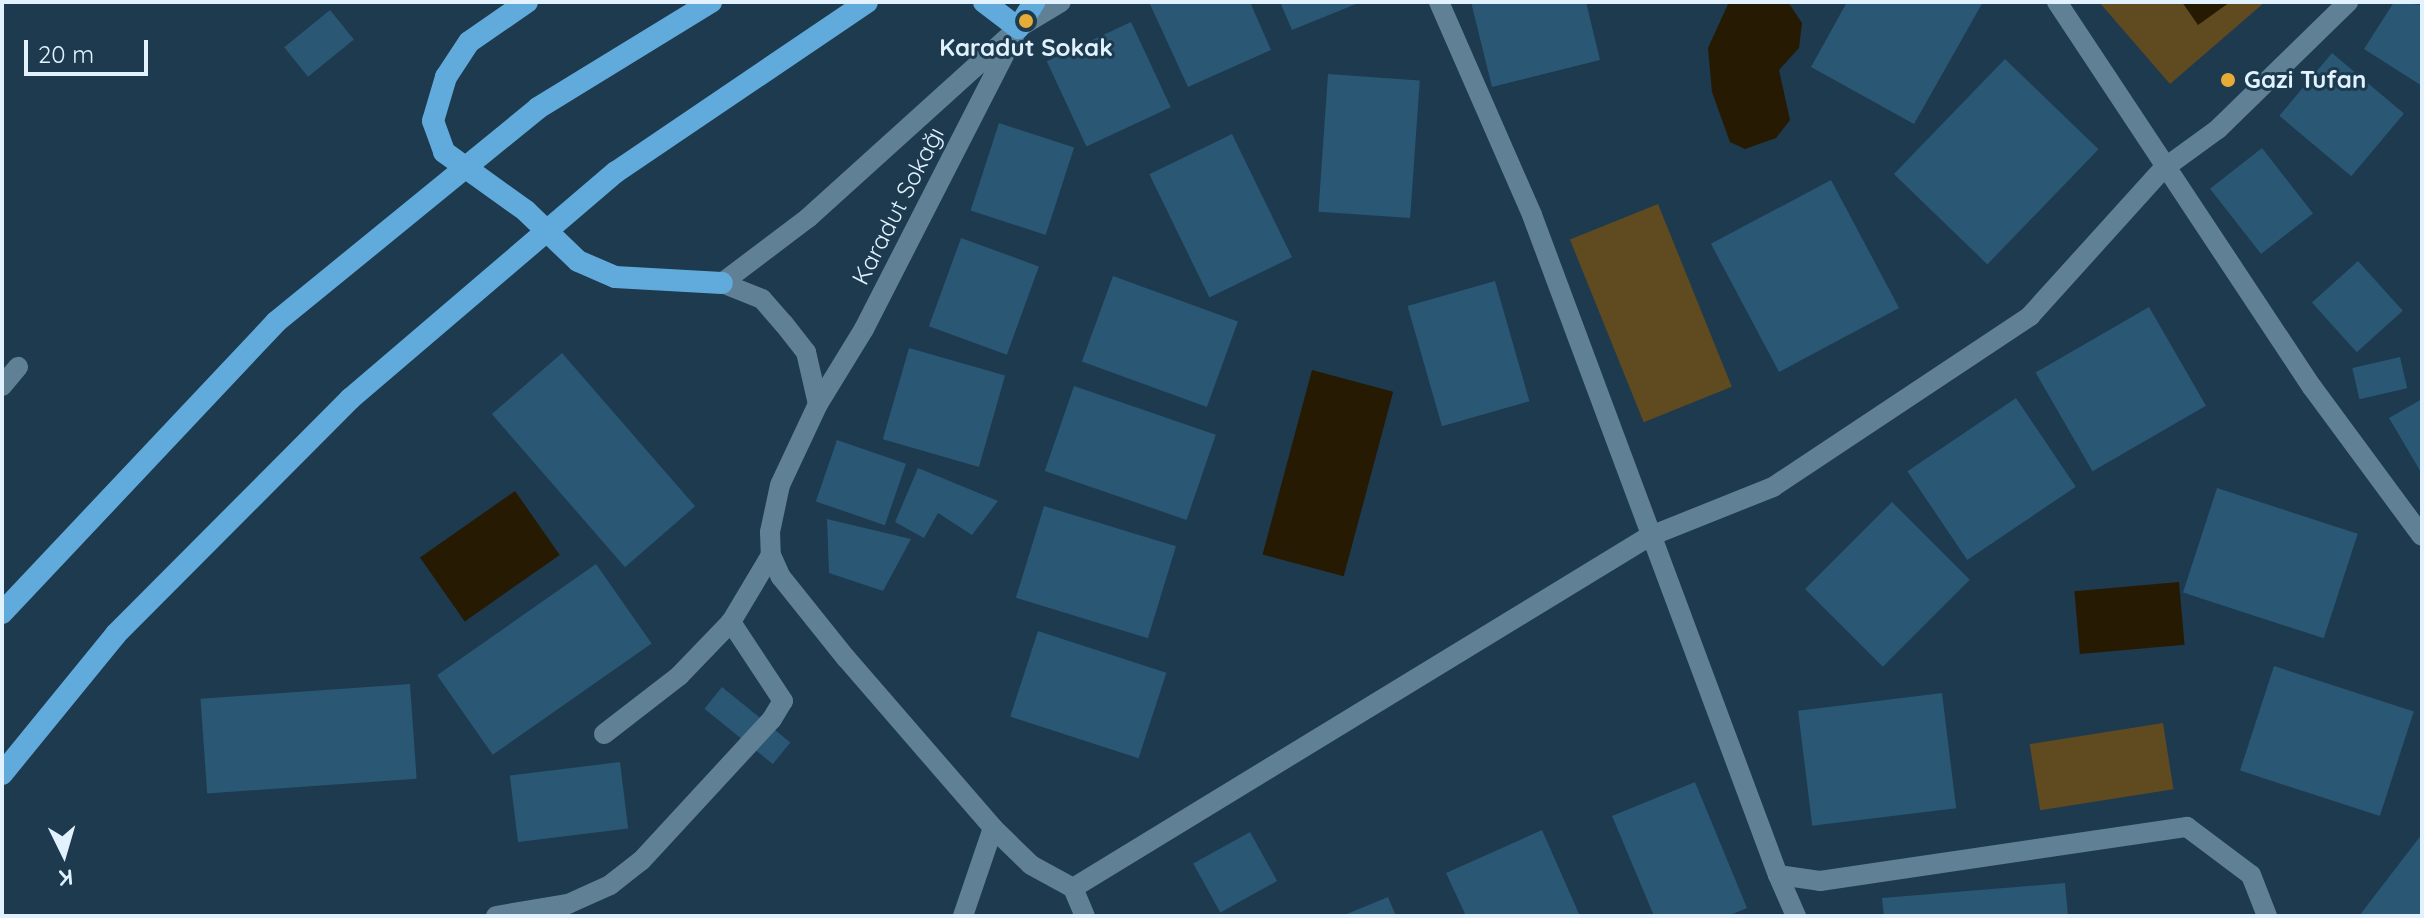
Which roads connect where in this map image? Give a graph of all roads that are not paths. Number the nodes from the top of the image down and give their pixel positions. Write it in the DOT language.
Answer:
graph roads {
  1 [pos="527,2"];
  2 [pos="711,2"];
  3 [pos="867,2"];
  4 [pos="984,2"];
  5 [pos="1034,2"];
  6 [pos="1061,2"];
  7 [pos="1439,2"];
  8 [pos="2057,2"];
  9 [pos="2348,2"];
  10 [pos="1018,28"];
  11 [pos="2163,169"];
  12 [pos="722,283"];
  13 [pos="18,367"];
  14 [pos="2,386"];
  15 [pos="818,404"];
  16 [pos="2422,536"];
  17 [pos="1648,537"];
  18 [pos="771,555"];
  19 [pos="2,613"];
  20 [pos="731,622"];
  21 [pos="604,734"];
  22 [pos="2,774"];
  23 [pos="993,828"];
  24 [pos="1778,875"];
  25 [pos="1073,888"];
  26 [pos="496,916"];
  27 [pos="963,916"];
  28 [pos="1085,916"];
  29 [pos="1796,916"];
  30 [pos="2267,916"];
  1 -- 12 [label="highway"];
  2 -- 19 [label="highway"];
  3 -- 22 [label="highway"];
  4 -- 10 [label="highway"];
  5 -- 10 [label="highway"];
  6 -- 10 [label="street"];
  7 -- 17 [label="street"];
  8 -- 11 [label="street"];
  9 -- 11 [label="street"];
  10 -- 12 [label="street"];
  10 -- 15 [label="street, Karadut Sokağı"];
  11 -- 16 [label="street"];
  11 -- 17 [label="street"];
  12 -- 15 [label="street"];
  13 -- 14 [label="street"];
  15 -- 18 [label="street, Karadut Sokağı"];
  17 -- 24 [label="street"];
  17 -- 25 [label="street"];
  18 -- 20 [label="street"];
  18 -- 23 [label="street"];
  20 -- 21 [label="street"];
  20 -- 26 [label="street"];
  23 -- 25 [label="street"];
  23 -- 27 [label="street"];
  24 -- 29 [label="street"];
  24 -- 30 [label="street"];
  25 -- 28 [label="street"];
}
